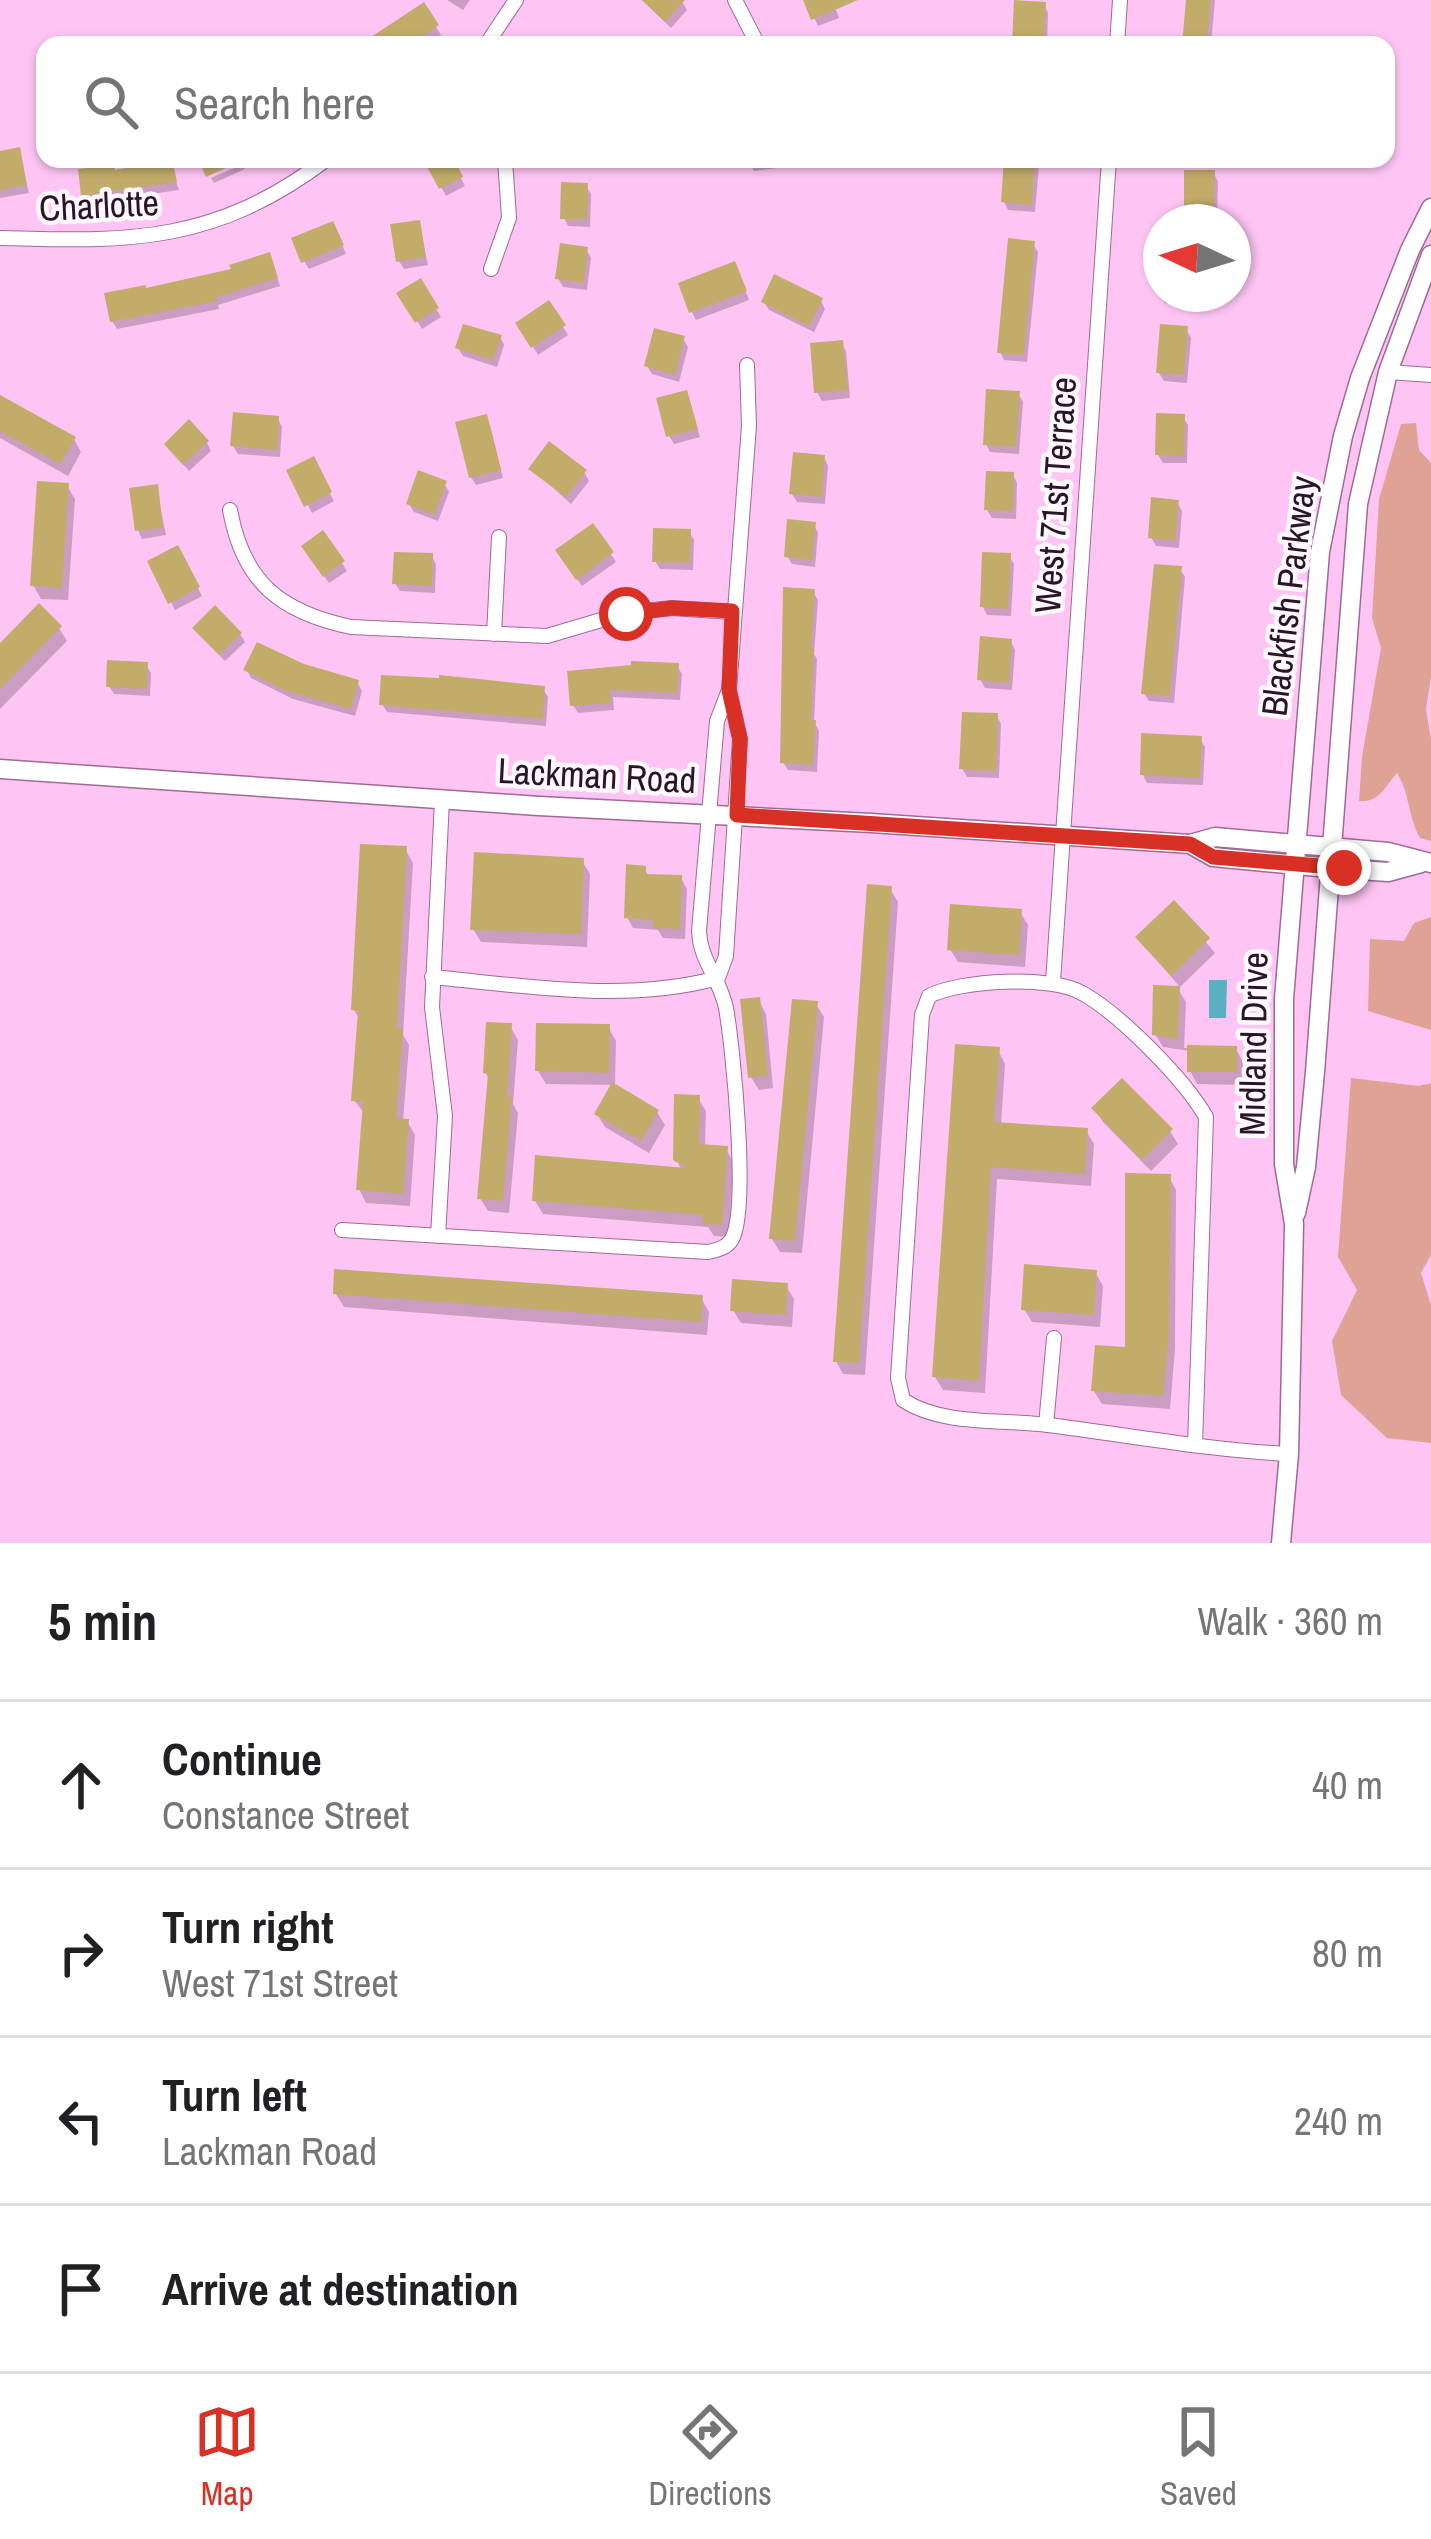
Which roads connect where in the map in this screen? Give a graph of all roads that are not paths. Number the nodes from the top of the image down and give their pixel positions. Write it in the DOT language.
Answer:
graph roads {
  1 [pos="516,0"];
  2 [pos="735,0"];
  3 [pos="1120,0"];
  4 [pos="492,36"];
  5 [pos="753,36"];
  6 [pos="1118,36"];
  7 [pos="312,168"];
  8 [pos="506,168"];
  9 [pos="1108,168"];
  10 [pos="1431,208"];
  11 [pos="0,238"];
  12 [pos="1431,255"];
  13 [pos="491,269"];
  14 [pos="747,365"];
  15 [pos="1388,372"];
  16 [pos="1431,375"];
  17 [pos="230,510"];
  18 [pos="499,537"];
  19 [pos="732,611"];
  20 [pos="494,634"];
  21 [pos="729,690"];
  22 [pos="0,769"];
  23 [pos="442,800"];
  24 [pos="710,813"];
  25 [pos="737,815"];
  26 [pos="1062,835"];
  27 [pos="1331,847"];
  28 [pos="1294,854"];
  29 [pos="1426,863"];
  30 [pos="1329,868"];
  31 [pos="432,977"];
  32 [pos="718,978"];
  33 [pos="1053,982"];
  34 [pos="1294,1224"];
  35 [pos="342,1230"];
  36 [pos="438,1235"];
  37 [pos="1054,1338"];
  38 [pos="1046,1425"];
  39 [pos="1195,1445"];
  40 [pos="1289,1454"];
  41 [pos="1281,1543"];
  1 -- 4 [label="street"];
  2 -- 5 [label="street"];
  3 -- 6 [label="street"];
  7 -- 11 [label="street, Charlotte"];
  8 -- 13 [label="street"];
  9 -- 26 [label="street, West 71st Terrace"];
  10 -- 28 [label="main road, Blackfish Parkway"];
  12 -- 15 [label="main road, Blackfish Parkway"];
  14 -- 19 [label="street"];
  15 -- 16 [label="street"];
  15 -- 27 [label="main road, Blackfish Parkway"];
  17 -- 20 [label="street"];
  18 -- 20 [label="street"];
  19 -- 20 [label="street"];
  19 -- 21 [label="street"];
  21 -- 24 [label="street"];
  21 -- 25 [label="street"];
  22 -- 23 [label="main road, Lackman Road"];
  23 -- 24 [label="main road, Lackman Road"];
  23 -- 31 [label="street"];
  24 -- 25 [label="main road, Lackman Road"];
  24 -- 32 [label="street"];
  25 -- 26 [label="main road, Lackman Road"];
  25 -- 32 [label="street"];
  26 -- 28 [label="main road, Lackman Road"];
  26 -- 33 [label="street, West 71st Terrace"];
  27 -- 28 [label="main road, Lackman Road"];
  27 -- 29 [label="main road, Lackman Road"];
  27 -- 30 [label="main road, Blackfish Parkway"];
  28 -- 30 [label="main road, Lackman Road"];
  28 -- 34 [label="main road, Midland Drive"];
  29 -- 30 [label="main road, Lackman Road"];
  30 -- 34 [label="main road, Midland Drive"];
  31 -- 32 [label="street"];
  31 -- 36 [label="street"];
  32 -- 36 [label="street"];
  33 -- 38 [label="street"];
  33 -- 39 [label="street"];
  34 -- 40 [label="main road, Midland Drive"];
  35 -- 36 [label="street"];
  37 -- 38 [label="street"];
  38 -- 39 [label="street"];
  39 -- 40 [label="street"];
  40 -- 41 [label="main road, Midland Drive"];
}
